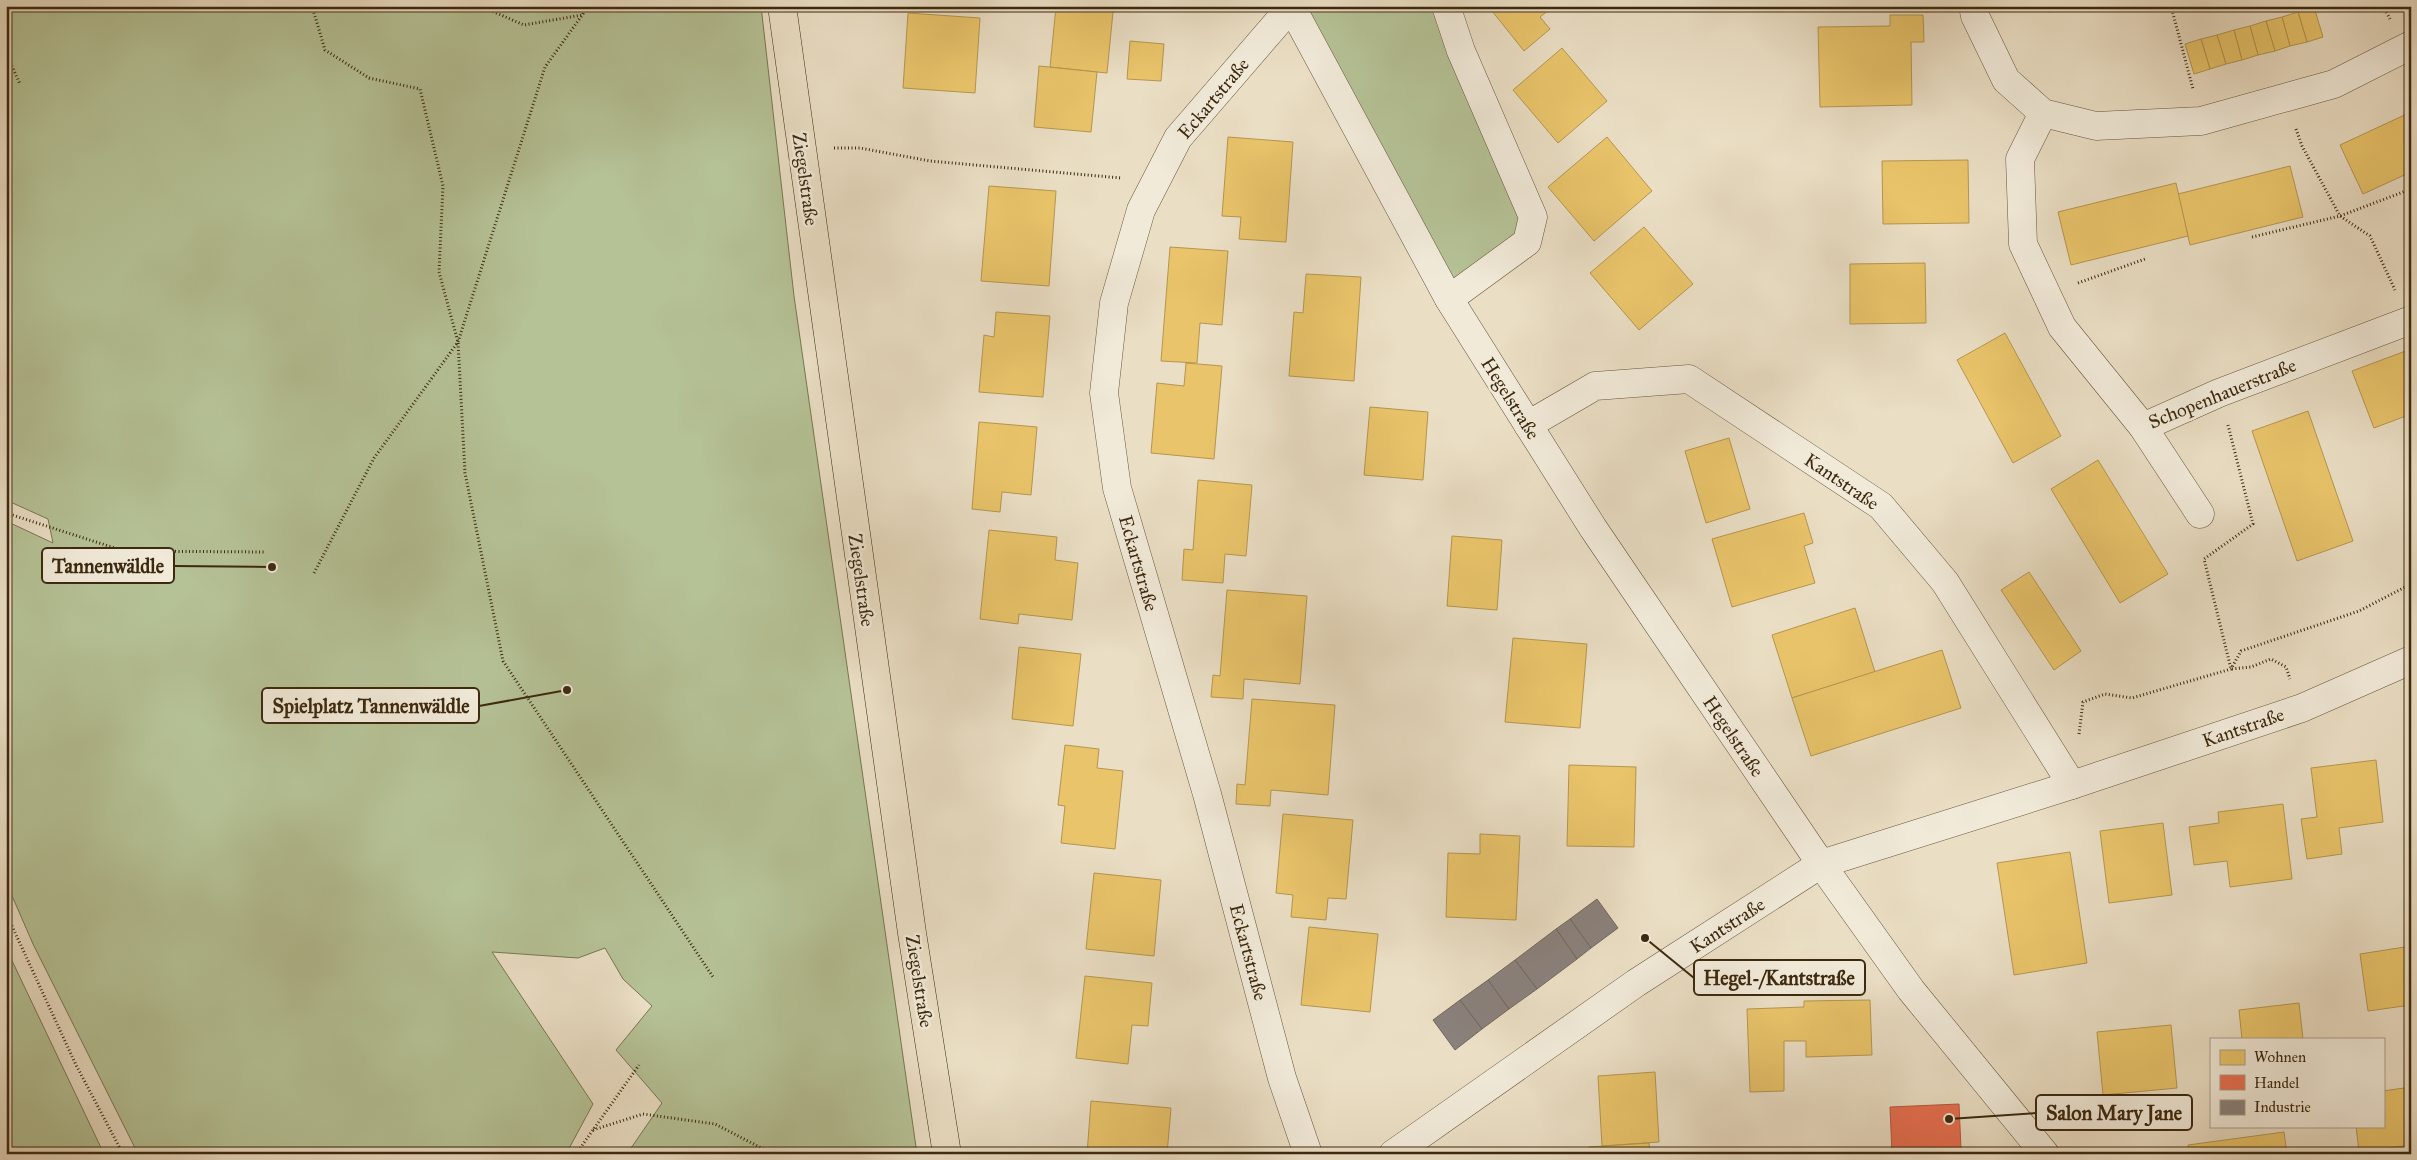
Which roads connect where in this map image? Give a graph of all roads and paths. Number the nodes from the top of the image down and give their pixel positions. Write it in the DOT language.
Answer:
graph roads {
  1 [pos="312,6"];
  2 [pos="480,6"];
  3 [pos="585,6"];
  4 [pos="782,6"];
  5 [pos="1446,6"];
  6 [pos="1973,6"];
  7 [pos="2171,6"];
  8 [pos="1291,7"];
  9 [pos="583,14"];
  10 [pos="2411,45"];
  11 [pos="6,53"];
  12 [pos="20,84"];
  13 [pos="2285,97"];
  14 [pos="2043,112"];
  15 [pos="2201,121"];
  16 [pos="828,148"];
  17 [pos="1156,182"];
  18 [pos="2411,189"];
  19 [pos="2340,216"];
  20 [pos="2252,237"];
  21 [pos="2145,259"];
  22 [pos="2047,294"];
  23 [pos="1449,299"];
  24 [pos="2410,321"];
  25 [pos="458,342"];
  26 [pos="2219,393"];
  27 [pos="1528,425"];
  28 [pos="2143,427"];
  29 [pos="6,513"];
  30 [pos="2200,514"];
  31 [pos="265,552"];
  32 [pos="314,572"];
  33 [pos="2411,584"];
  34 [pos="2271,659"];
  35 [pos="2411,660"];
  36 [pos="2231,669"];
  37 [pos="2072,785"];
  38 [pos="1821,864"];
  39 [pos="6,913"];
  40 [pos="713,977"];
  41 [pos="639,1065"];
  42 [pos="593,1130"];
  43 [pos="123,1154"];
  44 [pos="576,1154"];
  45 [pos="773,1154"];
  46 [pos="947,1154"];
  47 [pos="1308,1154"];
  48 [pos="1393,1154"];
  49 [pos="2046,1154"];
  1 -- 25 [label="path"];
  2 -- 9 [label="path"];
  3 -- 9 [label="path"];
  4 -- 46 [label="main road, Ziegelstraße"];
  5 -- 23 [label="street"];
  6 -- 14 [label="street"];
  7 -- 15 [label="path"];
  8 -- 17 [label="street, Eckartstraße"];
  8 -- 23 [label="street, Hegelstraße"];
  9 -- 25 [label="path"];
  10 -- 13 [label="street"];
  11 -- 12 [label="path"];
  13 -- 15 [label="street"];
  13 -- 19 [label="path"];
  14 -- 15 [label="street"];
  14 -- 22 [label="street, Schopenhauerstraße"];
  16 -- 17 [label="path"];
  17 -- 47 [label="street, Eckartstraße"];
  18 -- 19 [label="path"];
  19 -- 20 [label="path"];
  19 -- 24 [label="path"];
  21 -- 22 [label="path"];
  22 -- 28 [label="street, Schopenhauerstraße"];
  23 -- 27 [label="street, Hegelstraße"];
  24 -- 26 [label="street, Schopenhauerstraße"];
  25 -- 32 [label="path"];
  25 -- 40 [label="path"];
  26 -- 28 [label="street, Schopenhauerstraße"];
  26 -- 36 [label="path"];
  27 -- 37 [label="street, Kantstraße"];
  27 -- 38 [label="street, Hegelstraße"];
  28 -- 30 [label="street"];
  29 -- 31 [label="path"];
  33 -- 36 [label="path"];
  34 -- 36 [label="path"];
  35 -- 37 [label="street, Kantstraße"];
  36 -- 37 [label="path"];
  37 -- 38 [label="street, Kantstraße"];
  38 -- 48 [label="street, Kantstraße"];
  38 -- 49 [label="street, Hegelstraße"];
  39 -- 43 [label="path"];
  41 -- 42 [label="path"];
  42 -- 44 [label="path"];
  42 -- 45 [label="path"];
}
